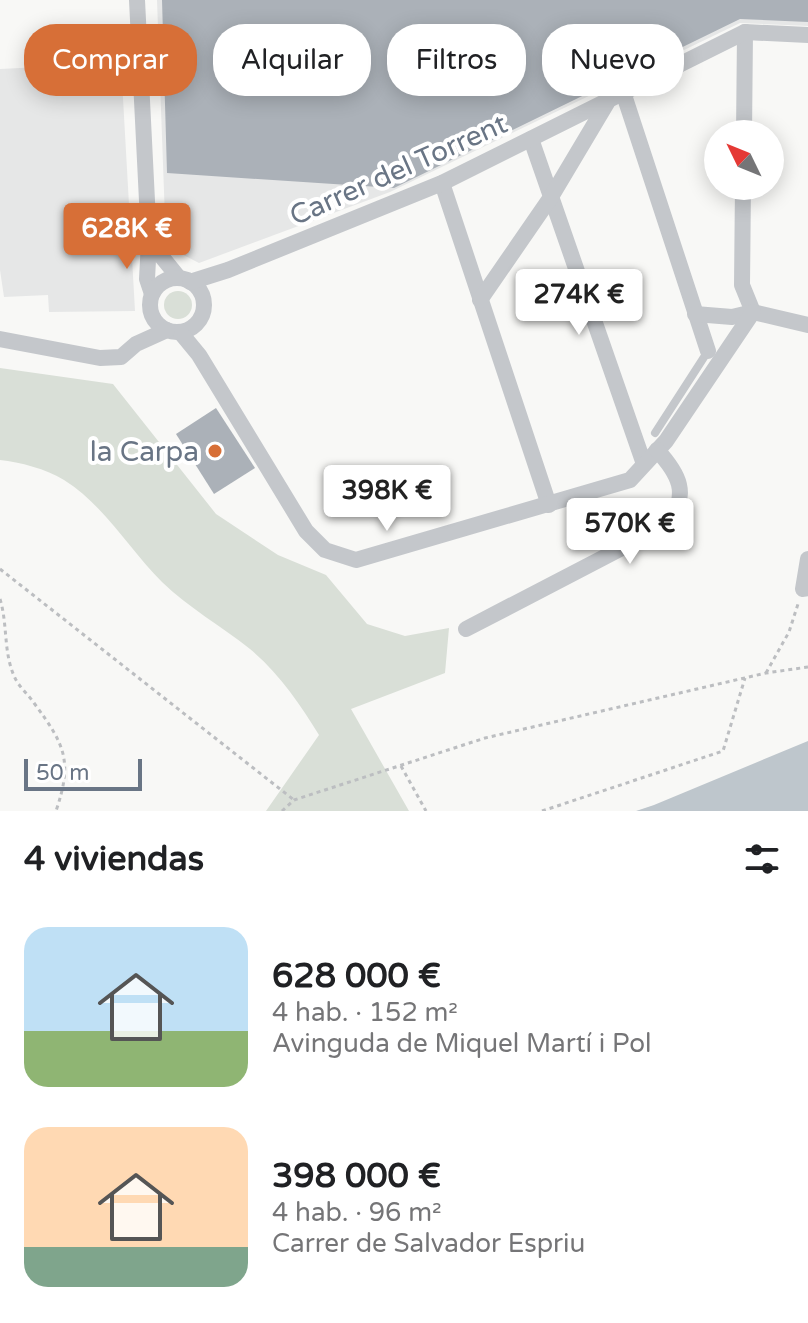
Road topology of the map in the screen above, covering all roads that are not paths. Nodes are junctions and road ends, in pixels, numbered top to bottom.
1 (137, 0) edge
2 (745, 32) junction
3 (808, 35) edge
4 (684, 64) edge
5 (622, 96) edge
6 (624, 96) edge
7 (607, 103) junction
8 (744, 120) edge
9 (531, 139) junction
10 (442, 183) junction
11 (551, 197) junction
12 (743, 200) edge
13 (149, 241) junction
14 (228, 270) junction
15 (184, 280) junction
16 (151, 300) junction
17 (480, 300) junction
18 (202, 312) junction
19 (753, 312) junction
20 (695, 314) junction
21 (808, 325) edge
22 (174, 331) junction
23 (0, 339) edge
24 (136, 344) junction
25 (708, 351) joint
26 (199, 355) junction
27 (655, 433) dead end
28 (657, 450) junction
29 (644, 464) junction
30 (549, 505) junction
31 (808, 559) edge
32 (806, 588) edge
33 (466, 629) dead end

1 - 13 street
2 - 3 street
2 - 4 street, Carrer del Torrent
2 - 8 street
5 - 7 street, Carrer del Torrent
6 - 20 street
7 - 9 street, Carrer del Torrent
7 - 11 street
9 - 10 street, Carrer del Torrent
9 - 11 street
10 - 14 street, Carrer del Torrent
10 - 17 street
11 - 17 street
11 - 29 street
12 - 19 street
13 - 15 street
13 - 16 street
14 - 15 street, Carrer del Torrent
14 - 18 street
15 - 16 street
15 - 18 street
16 - 22 street
16 - 24 street
17 - 30 street
18 - 22 street
18 - 26 street
19 - 20 street
19 - 21 street
19 - 28 street
20 - 25 street
22 - 24 street
22 - 26 street
23 - 24 street
25 - 27 lane
26 - 30 street
28 - 29 street
28 - 33 street
29 - 30 street
31 - 32 street

